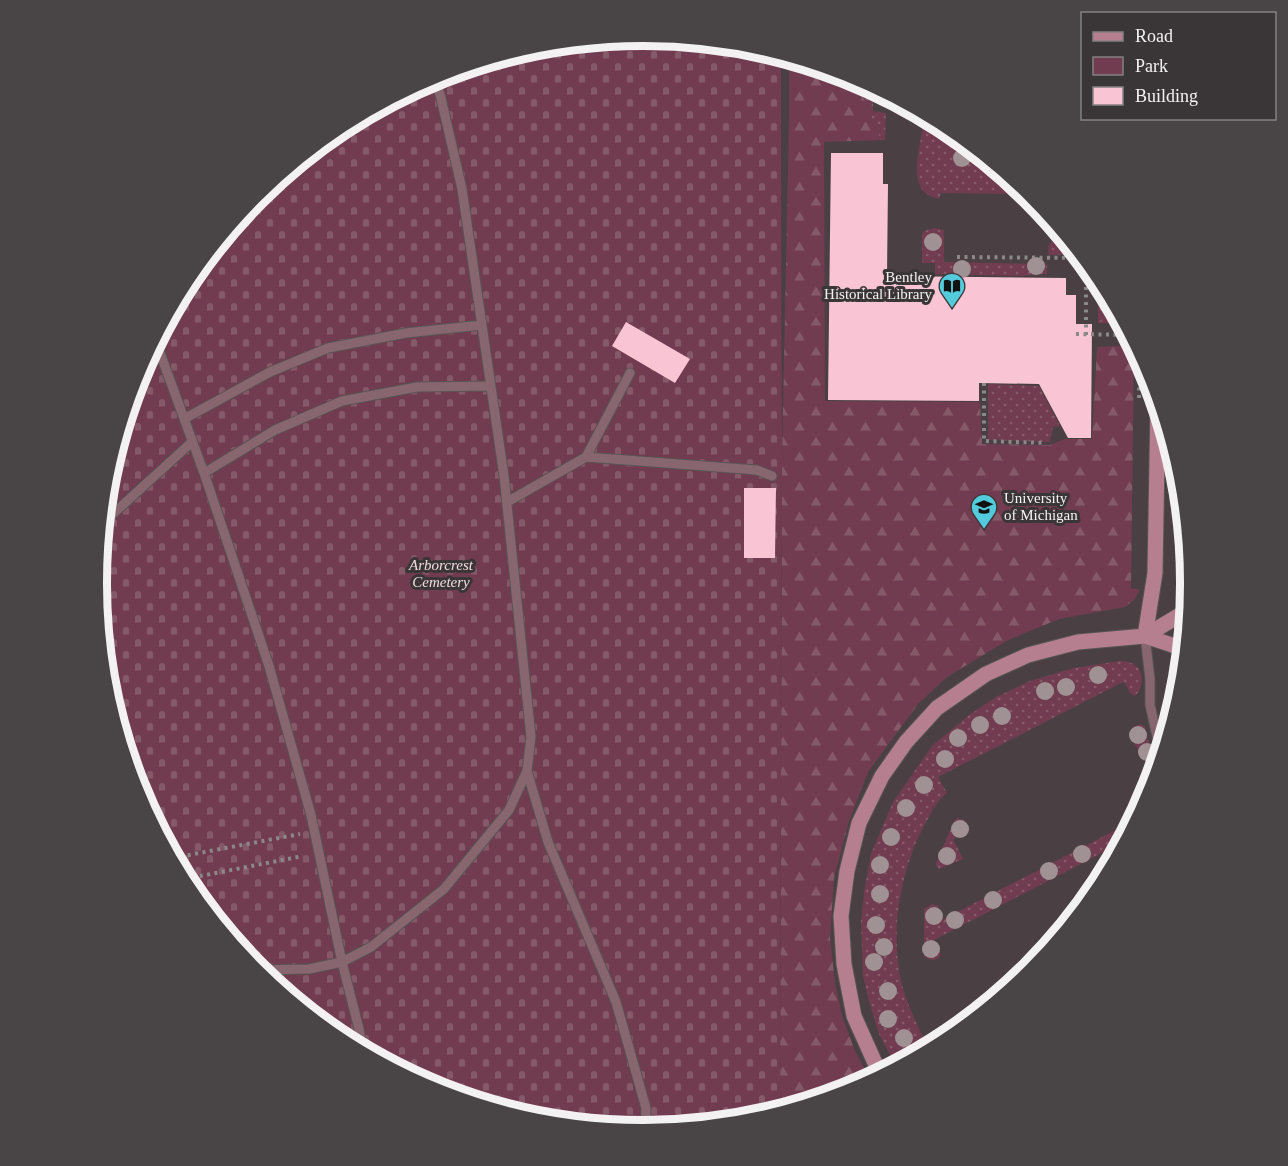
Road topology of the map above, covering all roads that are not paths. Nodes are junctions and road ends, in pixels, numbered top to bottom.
1 (436, 88) edge
2 (482, 325) junction
3 (160, 353) edge
4 (630, 374) dead end
5 (491, 386) junction
6 (184, 419) junction
7 (1158, 429) edge
8 (192, 442) junction
9 (586, 457) junction
10 (204, 473) junction
11 (772, 476) dead end
12 (507, 502) junction
13 (112, 515) edge
14 (1179, 616) edge
15 (1144, 636) junction
16 (1177, 647) edge
17 (1157, 738) edge
18 (527, 771) junction
19 (342, 962) junction
20 (273, 970) edge
21 (360, 1038) edge
22 (877, 1066) edge
23 (645, 1120) edge

1 - 2 lane
2 - 5 lane
2 - 6 lane
3 - 6 lane
4 - 9 lane
5 - 10 lane
5 - 12 lane
6 - 8 lane
7 - 15 street
8 - 10 lane
8 - 13 lane
9 - 11 lane
9 - 12 lane
10 - 19 lane
12 - 18 lane
14 - 15 street
15 - 16 street
15 - 17 lane
15 - 22 street
18 - 19 lane
18 - 23 lane
19 - 20 lane
19 - 21 lane

